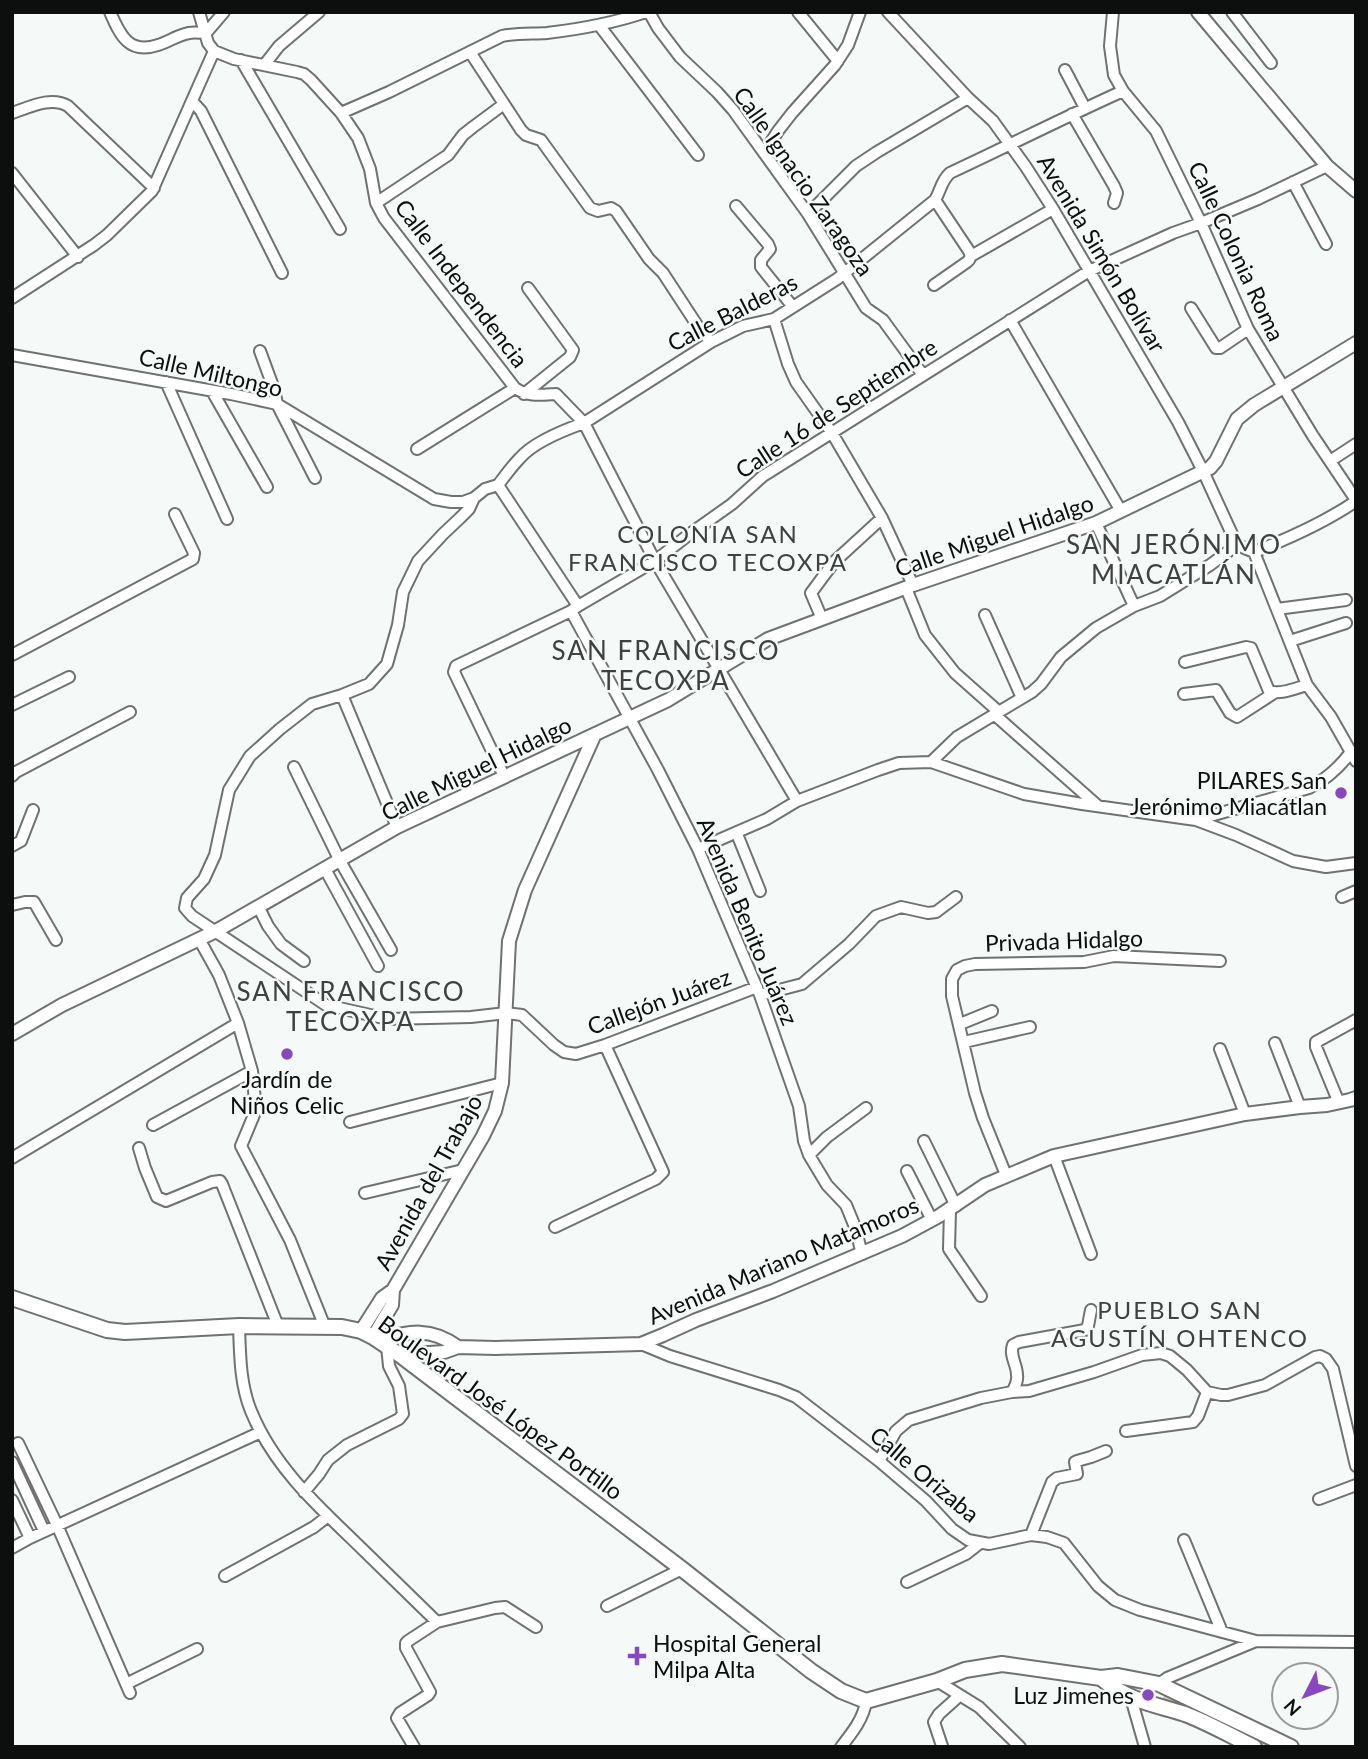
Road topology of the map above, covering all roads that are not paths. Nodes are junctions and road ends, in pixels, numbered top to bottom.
1 (110, 12) edge
2 (199, 12) edge
3 (224, 12) edge
4 (319, 12) edge
5 (648, 12) edge
6 (798, 12) edge
7 (860, 12) edge
8 (888, 12) edge
9 (1113, 12) edge
10 (1198, 12) edge
11 (1232, 12) edge
12 (613, 16) edge
13 (599, 25) junction
14 (206, 33) junction
15 (214, 51) junction
16 (470, 52) junction
17 (241, 60) junction
18 (838, 61) junction
19 (1271, 63) dead end
20 (264, 64) junction
21 (1065, 70) dead end
22 (1124, 91) junction
23 (968, 98) junction
24 (192, 101) junction
25 (504, 104) junction
26 (1085, 108) junction
27 (12, 113) edge
28 (341, 113) junction
29 (1072, 114) junction
30 (1011, 145) junction
31 (764, 153) junction
32 (698, 155) dead end
33 (1326, 166) junction
34 (12, 173) edge
35 (1293, 182) junction
36 (154, 188) junction
37 (1356, 191) edge
38 (935, 200) junction
39 (376, 203) junction
40 (1114, 203) dead end
41 (736, 206) dead end
42 (1053, 209) junction
43 (808, 215) junction
44 (1201, 223) junction
45 (340, 229) dead end
46 (1326, 244) dead end
47 (971, 256) junction
48 (78, 257) junction
49 (1089, 271) junction
50 (844, 272) junction
51 (282, 273) dead end
52 (934, 285) dead end
53 (528, 288) dead end
54 (12, 298) edge
55 (793, 307) junction
56 (1191, 307) dead end
57 (774, 319) junction
58 (1010, 320) junction
59 (1248, 329) junction
60 (711, 342) junction
61 (1356, 343) edge
62 (260, 351) dead end
63 (12, 355) edge
64 (923, 375) junction
65 (166, 382) junction
66 (1284, 387) junction
67 (212, 391) junction
68 (519, 391) junction
69 (277, 404) junction
70 (584, 423) junction
71 (832, 433) junction
72 (1356, 444) edge
73 (417, 449) dead end
74 (1330, 461) junction
75 (1203, 471) junction
76 (315, 478) dead end
77 (499, 485) junction
78 (267, 487) dead end
79 (474, 498) junction
80 (1356, 500) edge
81 (1121, 510) junction
82 (176, 514) dead end
83 (882, 518) junction
84 (227, 519) dead end
85 (1096, 523) junction
86 (1237, 545) junction
87 (1254, 552) junction
88 (655, 561) junction
89 (910, 586) junction
90 (1346, 600) dead end
91 (1134, 606) junction
92 (575, 609) junction
93 (1276, 609) junction
94 (985, 615) dead end
95 (822, 619) junction
96 (1346, 623) dead end
97 (1290, 641) junction
98 (12, 655) edge
99 (1185, 662) dead end
100 (719, 668) junction
101 (69, 677) dead end
102 (1307, 685) junction
103 (1274, 693) junction
104 (1184, 694) dead end
105 (342, 695) junction
106 (1022, 698) junction
107 (12, 705) edge
108 (130, 712) dead end
109 (997, 714) junction
110 (630, 718) junction
111 (595, 734) junction
112 (1356, 735) edge
113 (1351, 752) edge
114 (931, 762) junction
115 (294, 767) dead end
116 (12, 776) edge
117 (505, 776) junction
118 (797, 801) junction
119 (1098, 806) junction
120 (33, 810) dead end
121 (1196, 820) junction
122 (397, 827) junction
123 (737, 834) junction
124 (12, 846) edge
125 (698, 849) junction
126 (1356, 855) edge
127 (340, 861) junction
128 (1350, 864) edge
129 (325, 869) junction
130 (760, 891) dead end
131 (1356, 891) edge
132 (956, 897) dead end
133 (1342, 897) dead end
134 (12, 905) edge
135 (258, 908) junction
136 (216, 931) junction
137 (199, 939) junction
138 (55, 940) dead end
139 (391, 950) dead end
140 (304, 961) dead end
141 (1220, 961) dead end
142 (379, 966) dead end
143 (758, 991) junction
144 (992, 1011) dead end
145 (506, 1013) junction
146 (1356, 1020) edge
147 (237, 1023) junction
148 (960, 1024) junction
149 (1030, 1027) dead end
150 (12, 1034) edge
151 (964, 1042) junction
152 (1275, 1043) dead end
153 (606, 1045) junction
154 (1220, 1049) dead end
155 (252, 1070) junction
156 (502, 1083) junction
157 (1356, 1098) edge
158 (1339, 1103) junction
159 (1300, 1107) junction
160 (866, 1108) dead end
161 (1245, 1114) junction
162 (350, 1122) dead end
163 (153, 1125) dead end
164 (924, 1140) dead end
165 (139, 1148) dead end
166 (809, 1155) junction
167 (1054, 1156) junction
168 (12, 1158) edge
169 (463, 1170) junction
170 (907, 1171) dead end
171 (1006, 1175) junction
172 (365, 1193) dead end
173 (953, 1208) junction
174 (932, 1220) junction
175 (555, 1227) dead end
176 (862, 1254) junction
177 (1091, 1254) dead end
178 (981, 1296) dead end
179 (12, 1298) edge
180 (1091, 1310) dead end
181 (239, 1326) junction
182 (278, 1326) junction
183 (326, 1327) junction
184 (375, 1338) junction
185 (641, 1343) junction
186 (458, 1347) junction
187 (401, 1355) junction
188 (1012, 1392) junction
189 (1207, 1392) junction
190 (1126, 1431) dead end
191 (261, 1432) junction
192 (1352, 1441) edge
193 (18, 1443) dead end
194 (1106, 1451) dead end
195 (879, 1461) junction
196 (12, 1462) edge
197 (1356, 1466) edge
198 (1356, 1485) edge
199 (304, 1492) junction
200 (1319, 1499) dead end
201 (12, 1500) edge
202 (328, 1516) junction
203 (57, 1525) junction
204 (44, 1531) junction
205 (1031, 1535) junction
206 (30, 1538) junction
207 (1184, 1540) dead end
208 (13, 1544) edge
209 (980, 1544) junction
210 (681, 1569) junction
211 (225, 1576) dead end
212 (907, 1582) dead end
213 (607, 1606) dead end
214 (437, 1622) junction
215 (536, 1628) dead end
216 (1222, 1632) junction
217 (1256, 1641) junction
218 (1356, 1642) edge
219 (197, 1649) dead end
220 (1101, 1678) junction
221 (1137, 1679) junction
222 (937, 1681) junction
223 (1159, 1684) junction
224 (959, 1696) junction
225 (1131, 1698) junction
226 (866, 1701) junction
227 (1151, 1705) junction
228 (942, 1746) edge
229 (414, 1747) edge
230 (841, 1747) edge
231 (1020, 1747) edge
232 (1145, 1747) edge
233 (1254, 1747) edge
234 (1291, 1747) edge

1 - 14 street
2 - 14 street
3 - 14 street
4 - 20 street
5 - 12 street
5 - 31 street, Calle Ignacio Zaragoza
6 - 18 street
7 - 18 street
8 - 23 street, Avenida Simón Bolívar
9 - 22 street, Calle Colonia Roma
10 - 33 street
11 - 19 street
12 - 13 street
13 - 16 street
13 - 32 street
14 - 15 street
15 - 17 street, Calle Independencia
15 - 24 street
16 - 25 street
16 - 28 street
17 - 20 street, Calle Independencia
17 - 45 street
18 - 31 street
20 - 28 street, Calle Independencia
21 - 26 street
22 - 26 street, Calle Balderas
22 - 44 street, Calle Colonia Roma
23 - 30 street, Avenida Simón Bolívar
23 - 43 street
24 - 36 street
24 - 51 street
25 - 39 street
25 - 60 street
26 - 29 street, Calle Balderas
27 - 36 street
28 - 39 street, Calle Independencia
29 - 30 street, Calle Balderas
29 - 40 street
30 - 38 street, Calle Balderas
30 - 42 street, Avenida Simón Bolívar
31 - 43 street, Calle Ignacio Zaragoza
33 - 35 street, Calle 16 de Septiembre
33 - 37 street
34 - 48 street
35 - 44 street, Calle 16 de Septiembre
35 - 46 street
36 - 48 street
38 - 47 street
38 - 50 street, Calle Balderas
39 - 68 street, Calle Independencia
41 - 55 street
42 - 47 street
42 - 49 street, Avenida Simón Bolívar
43 - 50 street, Calle Ignacio Zaragoza
44 - 49 street, Calle 16 de Septiembre
44 - 59 street, Calle Colonia Roma
47 - 52 street
48 - 54 street
49 - 58 street, Calle 16 de Septiembre
49 - 75 street, Avenida Simón Bolívar
50 - 55 street, Calle Balderas
50 - 64 street, Calle Ignacio Zaragoza
53 - 68 street
55 - 57 street, Calle Balderas
56 - 59 street
57 - 60 street, Calle Balderas
57 - 71 street
58 - 64 street, Calle 16 de Septiembre
58 - 81 street
59 - 66 street, Calle Colonia Roma
60 - 70 street, Calle Balderas
61 - 66 street
62 - 69 street
63 - 65 street, Calle Miltongo
64 - 71 street, Calle 16 de Septiembre
65 - 67 street, Calle Miltongo
65 - 84 street
66 - 74 street, Calle Colonia Roma
66 - 75 street
67 - 69 street, Calle Miltongo
67 - 78 street
68 - 70 street, Calle Independencia
68 - 73 street
69 - 76 street
69 - 79 street, Calle Miltongo
70 - 77 street, Calle Balderas
70 - 88 street, Calle Independencia
71 - 83 street
71 - 88 street, Calle 16 de Septiembre
72 - 74 street
74 - 80 street, Calle Colonia Roma
75 - 81 street, Calle Miguel Hidalgo
75 - 86 street, Avenida Simón Bolívar
77 - 79 street, Calle Miltongo
77 - 92 street, Avenida Benito Juárez
79 - 105 street
80 - 87 street
81 - 85 street, Calle Miguel Hidalgo
82 - 98 street
83 - 89 street
83 - 95 street
85 - 89 street, Calle Miguel Hidalgo
85 - 91 street
86 - 87 street
86 - 91 street
87 - 93 street
88 - 92 street, Calle 16 de Septiembre
88 - 100 street, Calle Independencia
89 - 95 street, Calle Miguel Hidalgo
89 - 109 street
90 - 93 street
91 - 106 street
92 - 110 street, Avenida Benito Juárez
92 - 117 street, Calle 16 de Septiembre
93 - 97 street
94 - 106 street
95 - 100 street, Calle Miguel Hidalgo
96 - 97 street
97 - 102 street
99 - 103 street
100 - 110 street, Calle Miguel Hidalgo
100 - 118 street, Calle Independencia
101 - 107 street
102 - 103 street
102 - 113 street
103 - 104 street
105 - 122 street
105 - 136 street
106 - 109 street
108 - 116 street
109 - 114 street
109 - 119 street
110 - 111 street, Calle Miguel Hidalgo
110 - 125 street, Avenida Benito Juárez
111 - 117 street, Calle Miguel Hidalgo
111 - 145 street, Avenida del Trabajo
112 - 113 street
113 - 121 street
114 - 118 street
114 - 119 street
115 - 127 street
117 - 122 street, Calle Miguel Hidalgo
118 - 123 street
119 - 121 street
120 - 124 street
121 - 128 street
122 - 127 street, Calle Miguel Hidalgo
123 - 125 street
123 - 130 street
125 - 143 street, Avenida Benito Juárez
126 - 128 street
127 - 129 street, Calle Miguel Hidalgo
127 - 139 street
129 - 135 street, Calle Miguel Hidalgo
129 - 142 street
131 - 133 street
132 - 143 street, Callejón Juárez
134 - 138 street
135 - 136 street, Calle Miguel Hidalgo
135 - 140 street
136 - 137 street, Calle Miguel Hidalgo
136 - 145 street
137 - 147 street
137 - 150 street, Calle Miguel Hidalgo
141 - 148 street, Privada Hidalgo
143 - 153 street, Callejón Juárez
143 - 166 street, Avenida Benito Juárez
144 - 148 street
145 - 153 street, Callejón Juárez
145 - 156 street, Avenida del Trabajo
146 - 158 street
147 - 155 street
147 - 168 street
148 - 151 street, Privada Hidalgo
149 - 151 street
151 - 171 street, Privada Hidalgo
152 - 159 street
153 - 175 street
154 - 161 street
155 - 163 street
155 - 183 street
156 - 162 street
156 - 169 street, Avenida del Trabajo
157 - 158 street, Avenida Mariano Matamoros
158 - 159 street, Avenida Mariano Matamoros
159 - 161 street, Avenida Mariano Matamoros
160 - 166 street
161 - 167 street, Avenida Mariano Matamoros
164 - 173 street
165 - 182 street
166 - 176 street, Avenida Benito Juárez
167 - 171 street, Avenida Mariano Matamoros
167 - 177 street
169 - 172 street
169 - 184 street, Avenida del Trabajo
170 - 174 street
171 - 173 street, Avenida Mariano Matamoros
173 - 174 street, Avenida Mariano Matamoros
173 - 178 street
174 - 176 street, Avenida Mariano Matamoros
176 - 185 street, Avenida Mariano Matamoros
179 - 181 main road, Boulevard José López Portillo
180 - 188 street
181 - 182 main road, Boulevard José López Portillo
181 - 191 street
182 - 183 main road, Boulevard José López Portillo
183 - 184 main road, Boulevard José López Portillo
184 - 186 street, Avenida Mariano Matamoros
184 - 187 main road, Boulevard José López Portillo
184 - 199 street
185 - 186 street, Avenida Mariano Matamoros
185 - 195 street, Calle Orizaba
186 - 187 street, Avenida Mariano Matamoros
187 - 210 main road, Boulevard José López Portillo
188 - 189 street
188 - 195 street
189 - 190 street
189 - 192 street
191 - 199 street
191 - 203 street
192 - 197 street
193 - 203 street
194 - 205 street
195 - 209 street, Calle Orizaba
196 - 204 street
198 - 200 street
199 - 202 street
201 - 206 street
202 - 211 street
202 - 214 street
203 - 204 street
203 - 219 street
204 - 206 street
205 - 209 street, Calle Orizaba
205 - 216 street, Calle Orizaba
206 - 208 street
207 - 216 street
209 - 212 street
210 - 213 street
210 - 226 main road, Boulevard José López Portillo
214 - 215 street
214 - 229 street
216 - 217 street, Calle Orizaba
217 - 218 street, Calle Orizaba
217 - 223 street, Calle Orizaba
220 - 221 main road
220 - 222 main road
220 - 225 main road
221 - 223 main road
221 - 225 main road
222 - 224 street
222 - 226 main road
223 - 227 main road
223 - 234 main road
224 - 228 street
224 - 231 street
225 - 227 main road
225 - 232 street
226 - 230 street
227 - 233 main road

